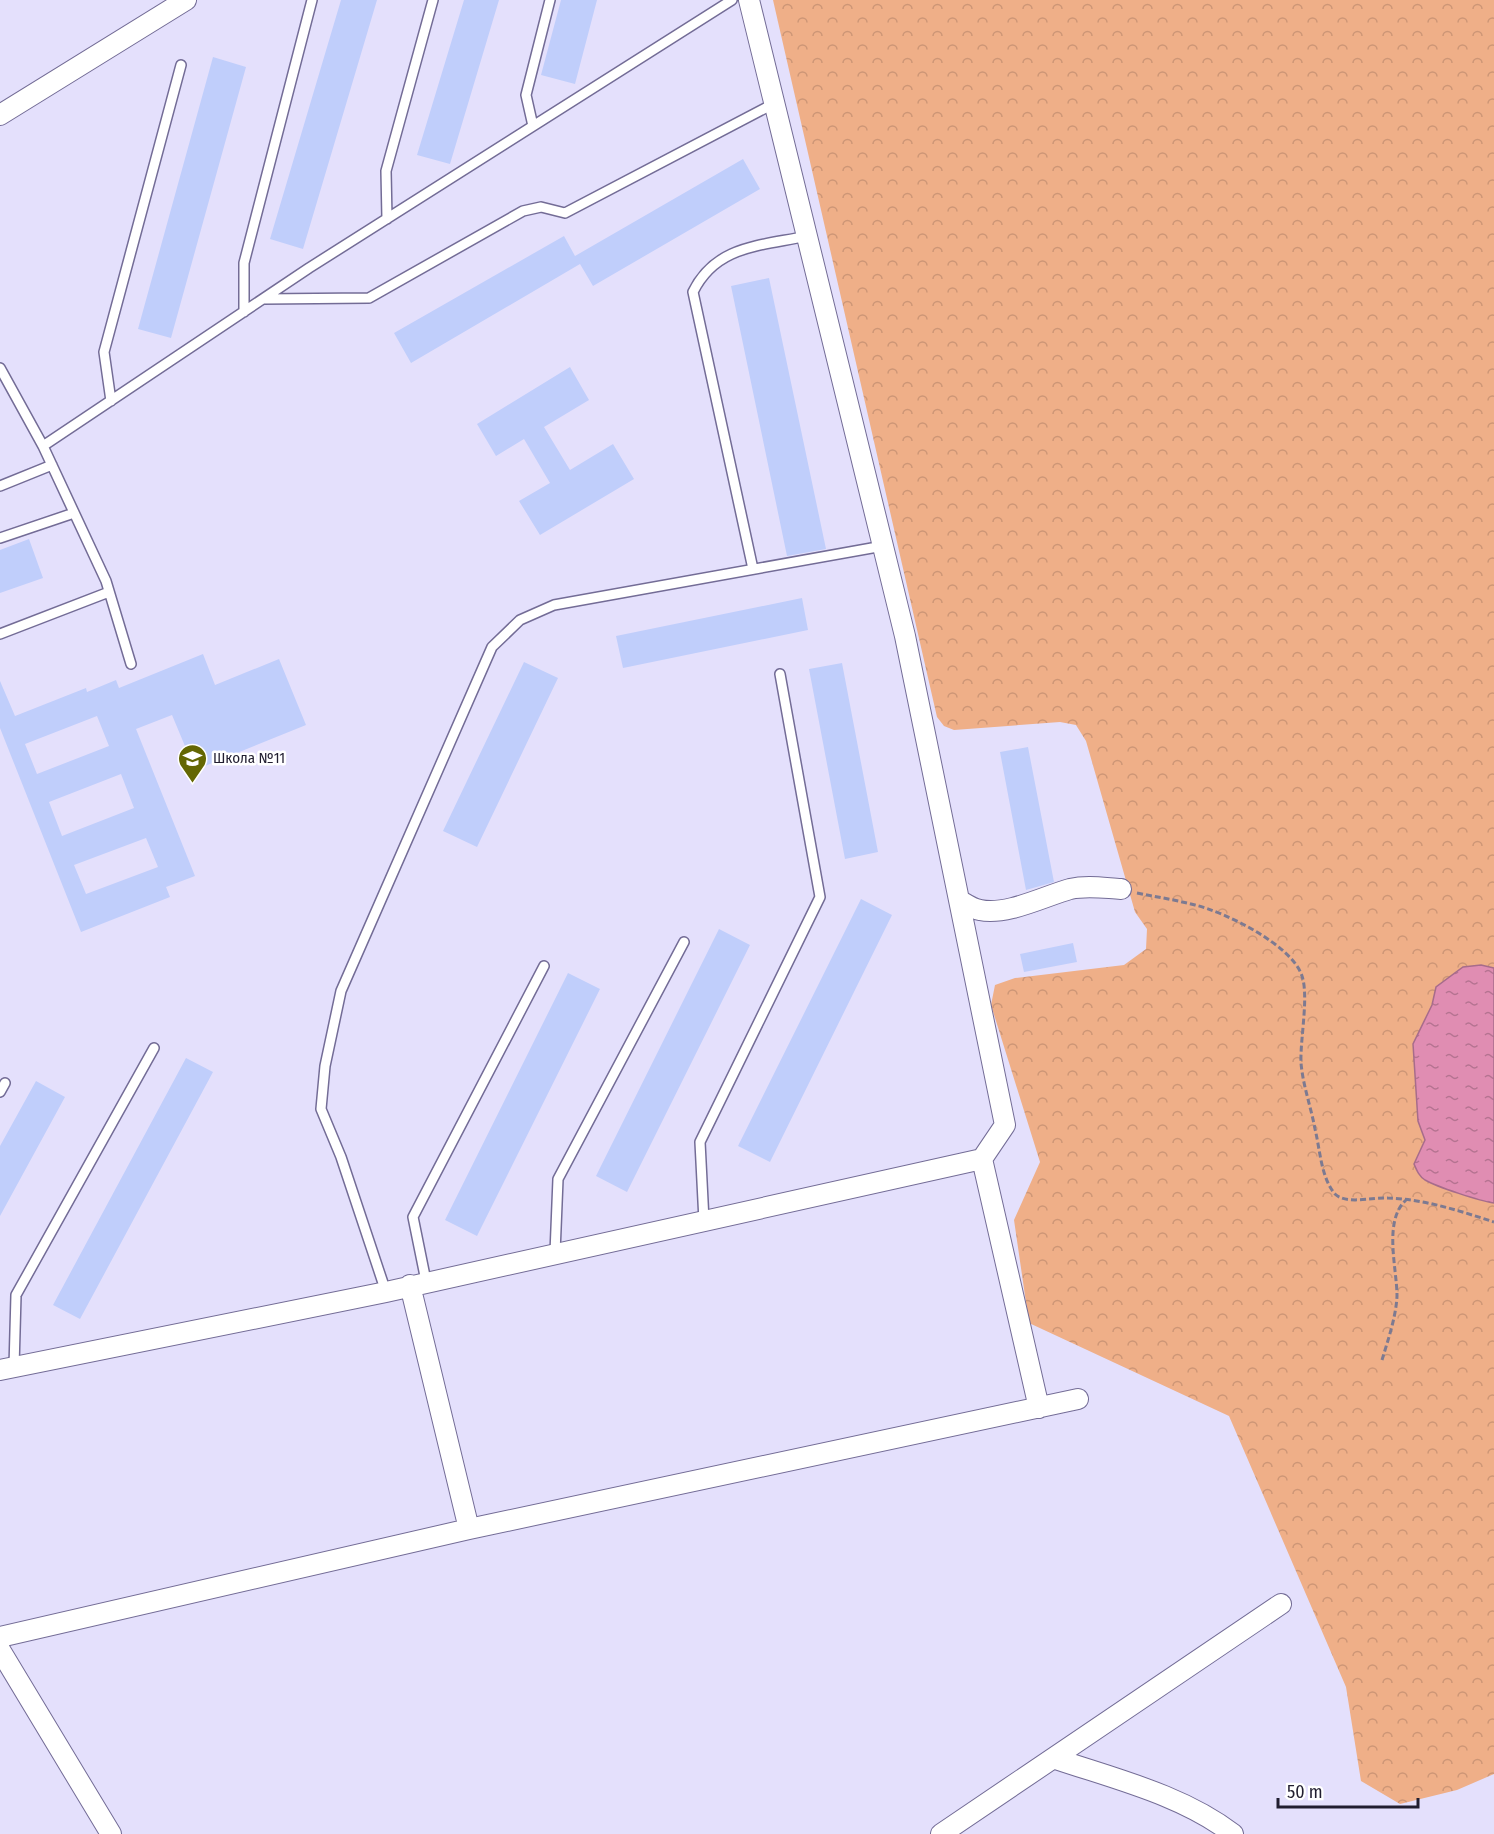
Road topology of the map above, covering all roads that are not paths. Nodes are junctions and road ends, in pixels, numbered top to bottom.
1 (186, 0) edge
2 (312, 0) edge
3 (433, 0) edge
4 (550, 0) edge
5 (732, 0) edge
6 (749, 0) edge
7 (181, 64) dead end
8 (774, 103) junction
9 (0, 115) edge
10 (533, 126) junction
11 (387, 219) junction
12 (807, 236) junction
13 (263, 299) junction
14 (244, 312) junction
15 (0, 368) edge
16 (111, 401) junction
17 (43, 446) junction
18 (52, 465) junction
19 (0, 486) edge
20 (74, 513) junction
21 (0, 538) edge
22 (883, 546) junction
23 (753, 569) junction
24 (109, 592) junction
25 (0, 634) edge
26 (131, 664) dead end
27 (780, 674) dead end
28 (1121, 889) road end
29 (959, 900) junction
30 (684, 942) dead end
31 (544, 966) dead end
32 (154, 1048) dead end
33 (982, 1160) junction
34 (704, 1221) junction
35 (555, 1253) junction
36 (418, 1283) junction
37 (386, 1292) junction
38 (7, 1369) edge
39 (1078, 1399) dead end
40 (1039, 1408) junction
41 (469, 1528) junction
42 (1281, 1604) dead end
43 (0, 1637) edge
44 (0, 1650) edge
45 (1056, 1759) junction
46 (111, 1834) edge
47 (941, 1834) edge
48 (1233, 1834) edge

1 - 9 street
2 - 14 lane
3 - 11 lane
4 - 10 lane
5 - 10 lane
6 - 8 street
7 - 16 lane
8 - 12 street
8 - 13 lane
10 - 11 lane
11 - 13 lane
12 - 22 street
12 - 23 lane
13 - 14 lane
14 - 16 lane
15 - 17 lane
16 - 17 lane
17 - 18 lane
18 - 19 lane
18 - 20 lane
20 - 21 lane
20 - 24 lane
22 - 23 lane
22 - 29 street
23 - 37 lane
24 - 25 lane
24 - 26 lane
27 - 34 lane
28 - 29 street
29 - 33 street
30 - 35 lane
31 - 36 lane
32 - 38 lane
33 - 34 street
33 - 40 street
34 - 35 street
35 - 36 street
36 - 37 street
36 - 41 street
37 - 38 street
39 - 40 street
40 - 41 street
41 - 43 street
42 - 45 street
44 - 46 street
45 - 47 street
45 - 48 street

